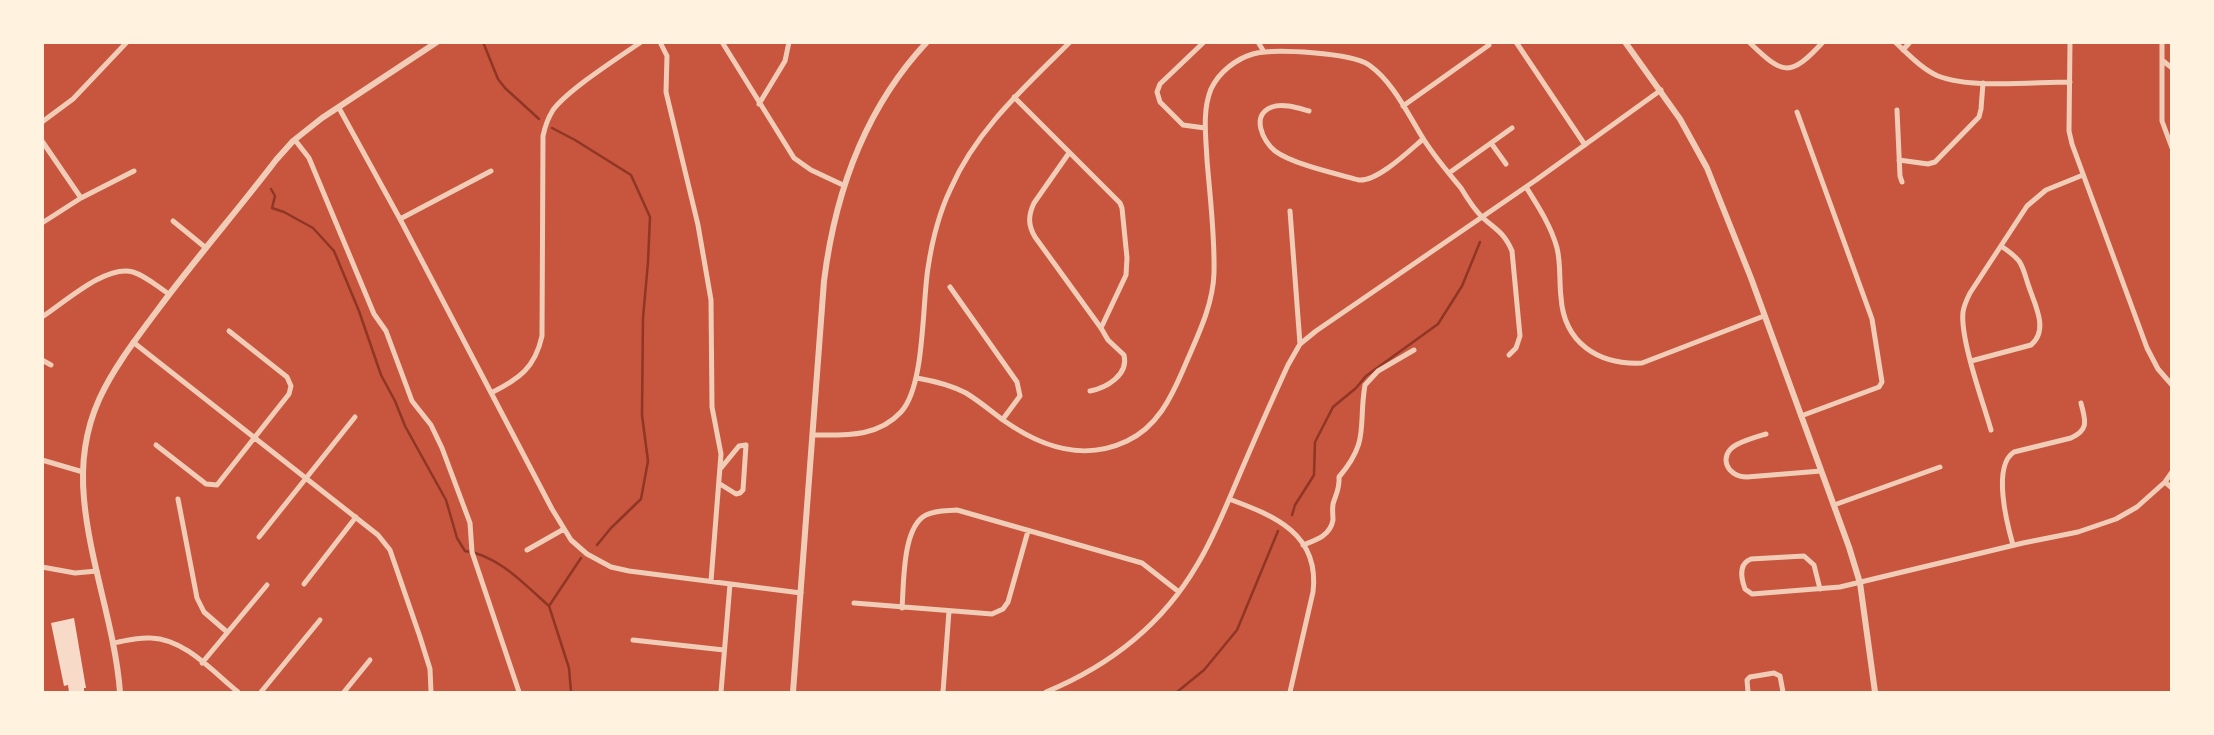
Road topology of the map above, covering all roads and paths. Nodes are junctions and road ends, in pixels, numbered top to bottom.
1 (127, 42) edge
2 (437, 42) edge
3 (641, 42) edge
4 (660, 42) edge
5 (722, 42) edge
6 (790, 42) edge
7 (927, 42) edge
8 (1070, 42) edge
9 (1204, 42) edge
10 (1258, 42) edge
11 (1516, 42) edge
12 (1625, 42) edge
13 (1749, 42) edge
14 (1823, 42) edge
15 (1895, 42) edge
16 (1910, 42) edge
17 (2070, 42) edge
18 (2162, 42) edge
19 (1489, 45) dead end
20 (1903, 50) junction
21 (1264, 52) junction
22 (2162, 60) junction
23 (2172, 68) edge
24 (2070, 82) junction
25 (1983, 83) junction
26 (1661, 90) junction
27 (1014, 98) junction
28 (759, 104) junction
29 (1403, 106) junction
30 (339, 108) junction
31 (1897, 110) dead end
32 (1310, 111) dead end
33 (1797, 112) dead end
34 (42, 122) edge
35 (1205, 128) junction
36 (1512, 128) dead end
37 (1423, 139) junction
38 (295, 140) junction
39 (42, 141) edge
40 (1491, 143) junction
41 (1585, 145) junction
42 (2172, 148) edge
43 (1069, 153) junction
44 (1899, 160) junction
45 (1506, 164) dead end
46 (134, 171) dead end
47 (491, 171) dead end
48 (1449, 173) junction
49 (2083, 175) junction
50 (1902, 182) dead end
51 (844, 185) junction
52 (1526, 187) junction
53 (81, 198) junction
54 (1290, 211) dead end
55 (1482, 217) junction
56 (400, 219) junction
57 (173, 221) dead end
58 (42, 223) edge
59 (2001, 246) junction
60 (206, 248) junction
61 (950, 287) dead end
62 (169, 294) junction
63 (1764, 316) junction
64 (42, 317) edge
65 (1101, 328) junction
66 (229, 331) dead end
67 (133, 342) junction
68 (1300, 344) junction
69 (1414, 350) dead end
70 (1509, 355) dead end
71 (42, 360) edge
72 (1971, 361) junction
73 (51, 365) dead end
74 (917, 378) junction
75 (2172, 385) edge
76 (1090, 391) dead end
77 (491, 393) junction
78 (2081, 403) dead end
79 (1801, 416) junction
80 (355, 418) dead end
81 (1003, 420) junction
82 (1992, 430) dead end
83 (1766, 434) dead end
84 (813, 435) junction
85 (256, 437) junction
86 (156, 445) dead end
87 (42, 460) edge
88 (1940, 467) dead end
89 (721, 468) junction
90 (1821, 471) junction
91 (83, 472) junction
92 (2172, 472) edge
93 (306, 477) junction
94 (2165, 482) junction
95 (720, 484) junction
96 (2172, 488) edge
97 (178, 499) dead end
98 (1229, 499) junction
99 (1834, 505) junction
100 (356, 517) junction
101 (564, 529) junction
102 (1028, 530) junction
103 (259, 537) dead end
104 (1303, 544) junction
105 (2013, 545) junction
106 (527, 550) dead end
107 (42, 567) edge
108 (97, 571) junction
109 (711, 581) junction
110 (1860, 583) junction
111 (304, 584) dead end
112 (730, 584) junction
113 (267, 585) dead end
114 (1820, 589) junction
115 (1179, 592) junction
116 (801, 593) junction
117 (854, 603) dead end
118 (902, 608) junction
119 (949, 611) junction
120 (320, 620) dead end
121 (227, 632) junction
122 (632, 640) dead end
123 (112, 643) junction
124 (724, 650) junction
125 (370, 660) dead end
126 (202, 663) junction
127 (120, 692) edge
128 (238, 692) edge
129 (261, 692) edge
130 (344, 692) edge
131 (431, 692) edge
132 (518, 692) edge
133 (721, 692) edge
134 (793, 692) edge
135 (943, 692) edge
136 (1046, 692) edge
137 (1290, 692) edge
138 (1748, 692) edge
139 (1783, 692) edge
140 (1875, 692) edge

1 - 34 street
2 - 30 street
3 - 77 street
4 - 89 street
5 - 28 street
6 - 28 street
7 - 51 street
8 - 27 street
9 - 35 street
10 - 21 street
11 - 41 street
12 - 26 street
13 - 14 street
15 - 20 street
16 - 20 street
17 - 24 street
18 - 22 street
19 - 29 street
20 - 25 street
21 - 29 street
21 - 35 street
22 - 23 street
22 - 42 street
24 - 25 street
24 - 49 street
25 - 44 street
26 - 41 street
26 - 63 street
27 - 43 street
27 - 74 street
28 - 51 street
29 - 37 street
30 - 38 street
30 - 56 street
31 - 44 street
32 - 37 street
33 - 79 street
35 - 81 street
36 - 40 street
37 - 48 street
38 - 60 street
38 - 132 street
39 - 53 street
40 - 45 street
40 - 48 street
41 - 52 street
43 - 65 street
43 - 65 street
44 - 50 street
46 - 53 street
47 - 56 street
48 - 55 street
49 - 59 street
49 - 75 street
51 - 84 street
52 - 55 street
52 - 63 street
53 - 58 street
54 - 68 street
55 - 68 street
55 - 70 street
56 - 77 street
57 - 60 street
59 - 72 street
59 - 72 street
60 - 62 street
61 - 81 street
62 - 64 street
62 - 67 street
63 - 79 street
65 - 76 street
66 - 85 street
67 - 85 street
67 - 91 street
68 - 98 street
69 - 104 street
71 - 73 street
72 - 82 street
74 - 81 street
74 - 84 street
77 - 101 street
78 - 105 street
79 - 90 street
80 - 93 street
83 - 90 street
84 - 116 street
85 - 86 street
85 - 93 street
87 - 91 street
88 - 99 street
89 - 95 street
89 - 95 street
90 - 99 street
91 - 108 street
92 - 94 street
93 - 100 street
93 - 103 street
94 - 96 street
94 - 105 street
95 - 109 street
97 - 121 street
98 - 104 street
98 - 115 street
99 - 110 street
100 - 111 street
100 - 131 street
101 - 106 street
101 - 109 street
102 - 115 street
102 - 118 street
102 - 119 street
104 - 137 street
105 - 110 street
107 - 108 street
108 - 123 street
109 - 112 street
110 - 114 street
110 - 140 street
112 - 116 street
112 - 124 street
113 - 121 street
114 - 114 street
115 - 136 street
116 - 134 street
117 - 118 street
118 - 119 street
119 - 135 street
120 - 129 street
121 - 126 street
122 - 124 street
123 - 126 street
123 - 127 street
124 - 133 street
125 - 130 street
126 - 128 street
138 - 139 street

